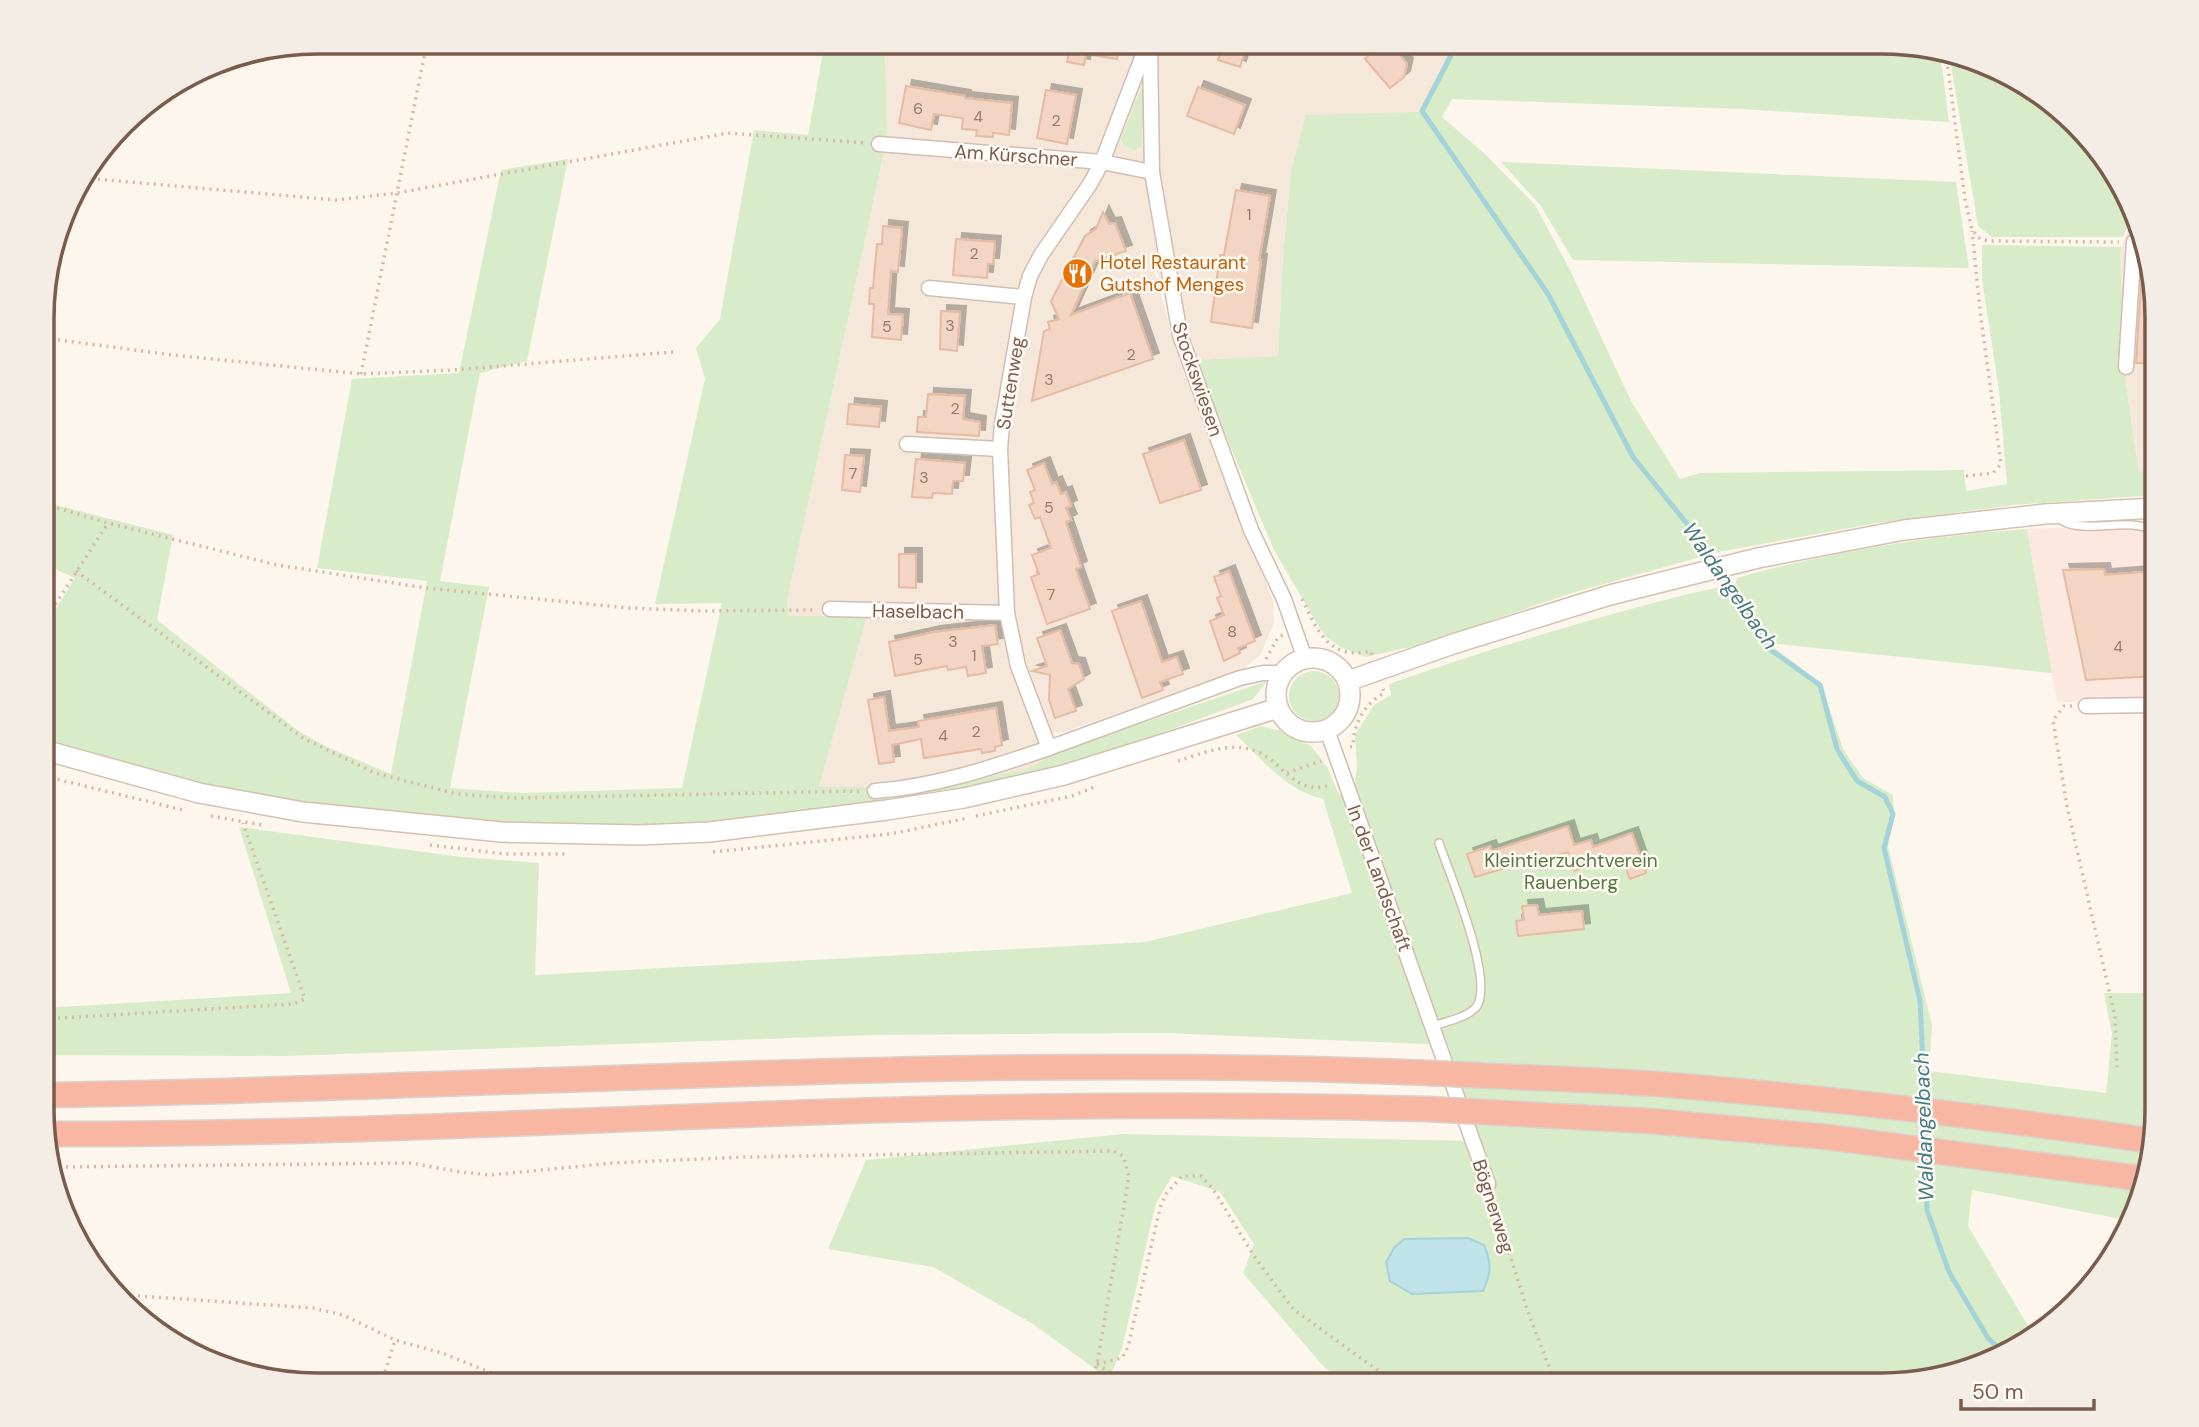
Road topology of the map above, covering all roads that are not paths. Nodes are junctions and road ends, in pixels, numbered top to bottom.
1 (1144, 54) edge
2 (1149, 54) edge
3 (879, 144) road end
4 (1102, 162) junction
5 (1152, 172) junction
6 (2136, 251) edge
7 (929, 288) dead end
8 (1024, 297) junction
9 (2126, 367) dead end
10 (907, 444) dead end
11 (1000, 449) junction
12 (2145, 509) edge
13 (2045, 514) junction
14 (2145, 526) edge
15 (830, 610) road end
16 (1007, 613) junction
17 (1305, 659) junction
18 (1283, 673) junction
19 (1348, 681) junction
20 (2145, 705) edge
21 (2086, 706) road end
22 (1278, 708) junction
23 (1327, 730) junction
24 (1049, 748) junction
25 (54, 753) edge
26 (876, 791) road end
27 (1440, 843) dead end
28 (1433, 1027) junction
29 (54, 1095) edge
30 (56, 1134) edge
31 (2142, 1139) edge
32 (2136, 1178) edge
33 (1488, 1184) road end

1 - 4 street, Suttenweg
2 - 5 street, Stockswiesen
3 - 4 street, Am Kürschner
4 - 5 street, Am Kürschner
4 - 8 street, Suttenweg
5 - 17 street, Stockswiesen
6 - 9 street
7 - 8 street
8 - 11 street, Suttenweg
10 - 11 street
11 - 16 street, Suttenweg
12 - 13 street
13 - 14 lane
13 - 19 street
15 - 16 street, Haselbach
16 - 24 street, Suttenweg
17 - 18 street
17 - 19 street
18 - 22 street
18 - 24 street
19 - 23 street
20 - 21 street
22 - 23 street
22 - 25 street
23 - 28 street, In der Landschaft
24 - 26 street
27 - 28 lane
28 - 33 street, Bögnerweg
29 - 31 highway, bridge
30 - 32 highway, bridge

